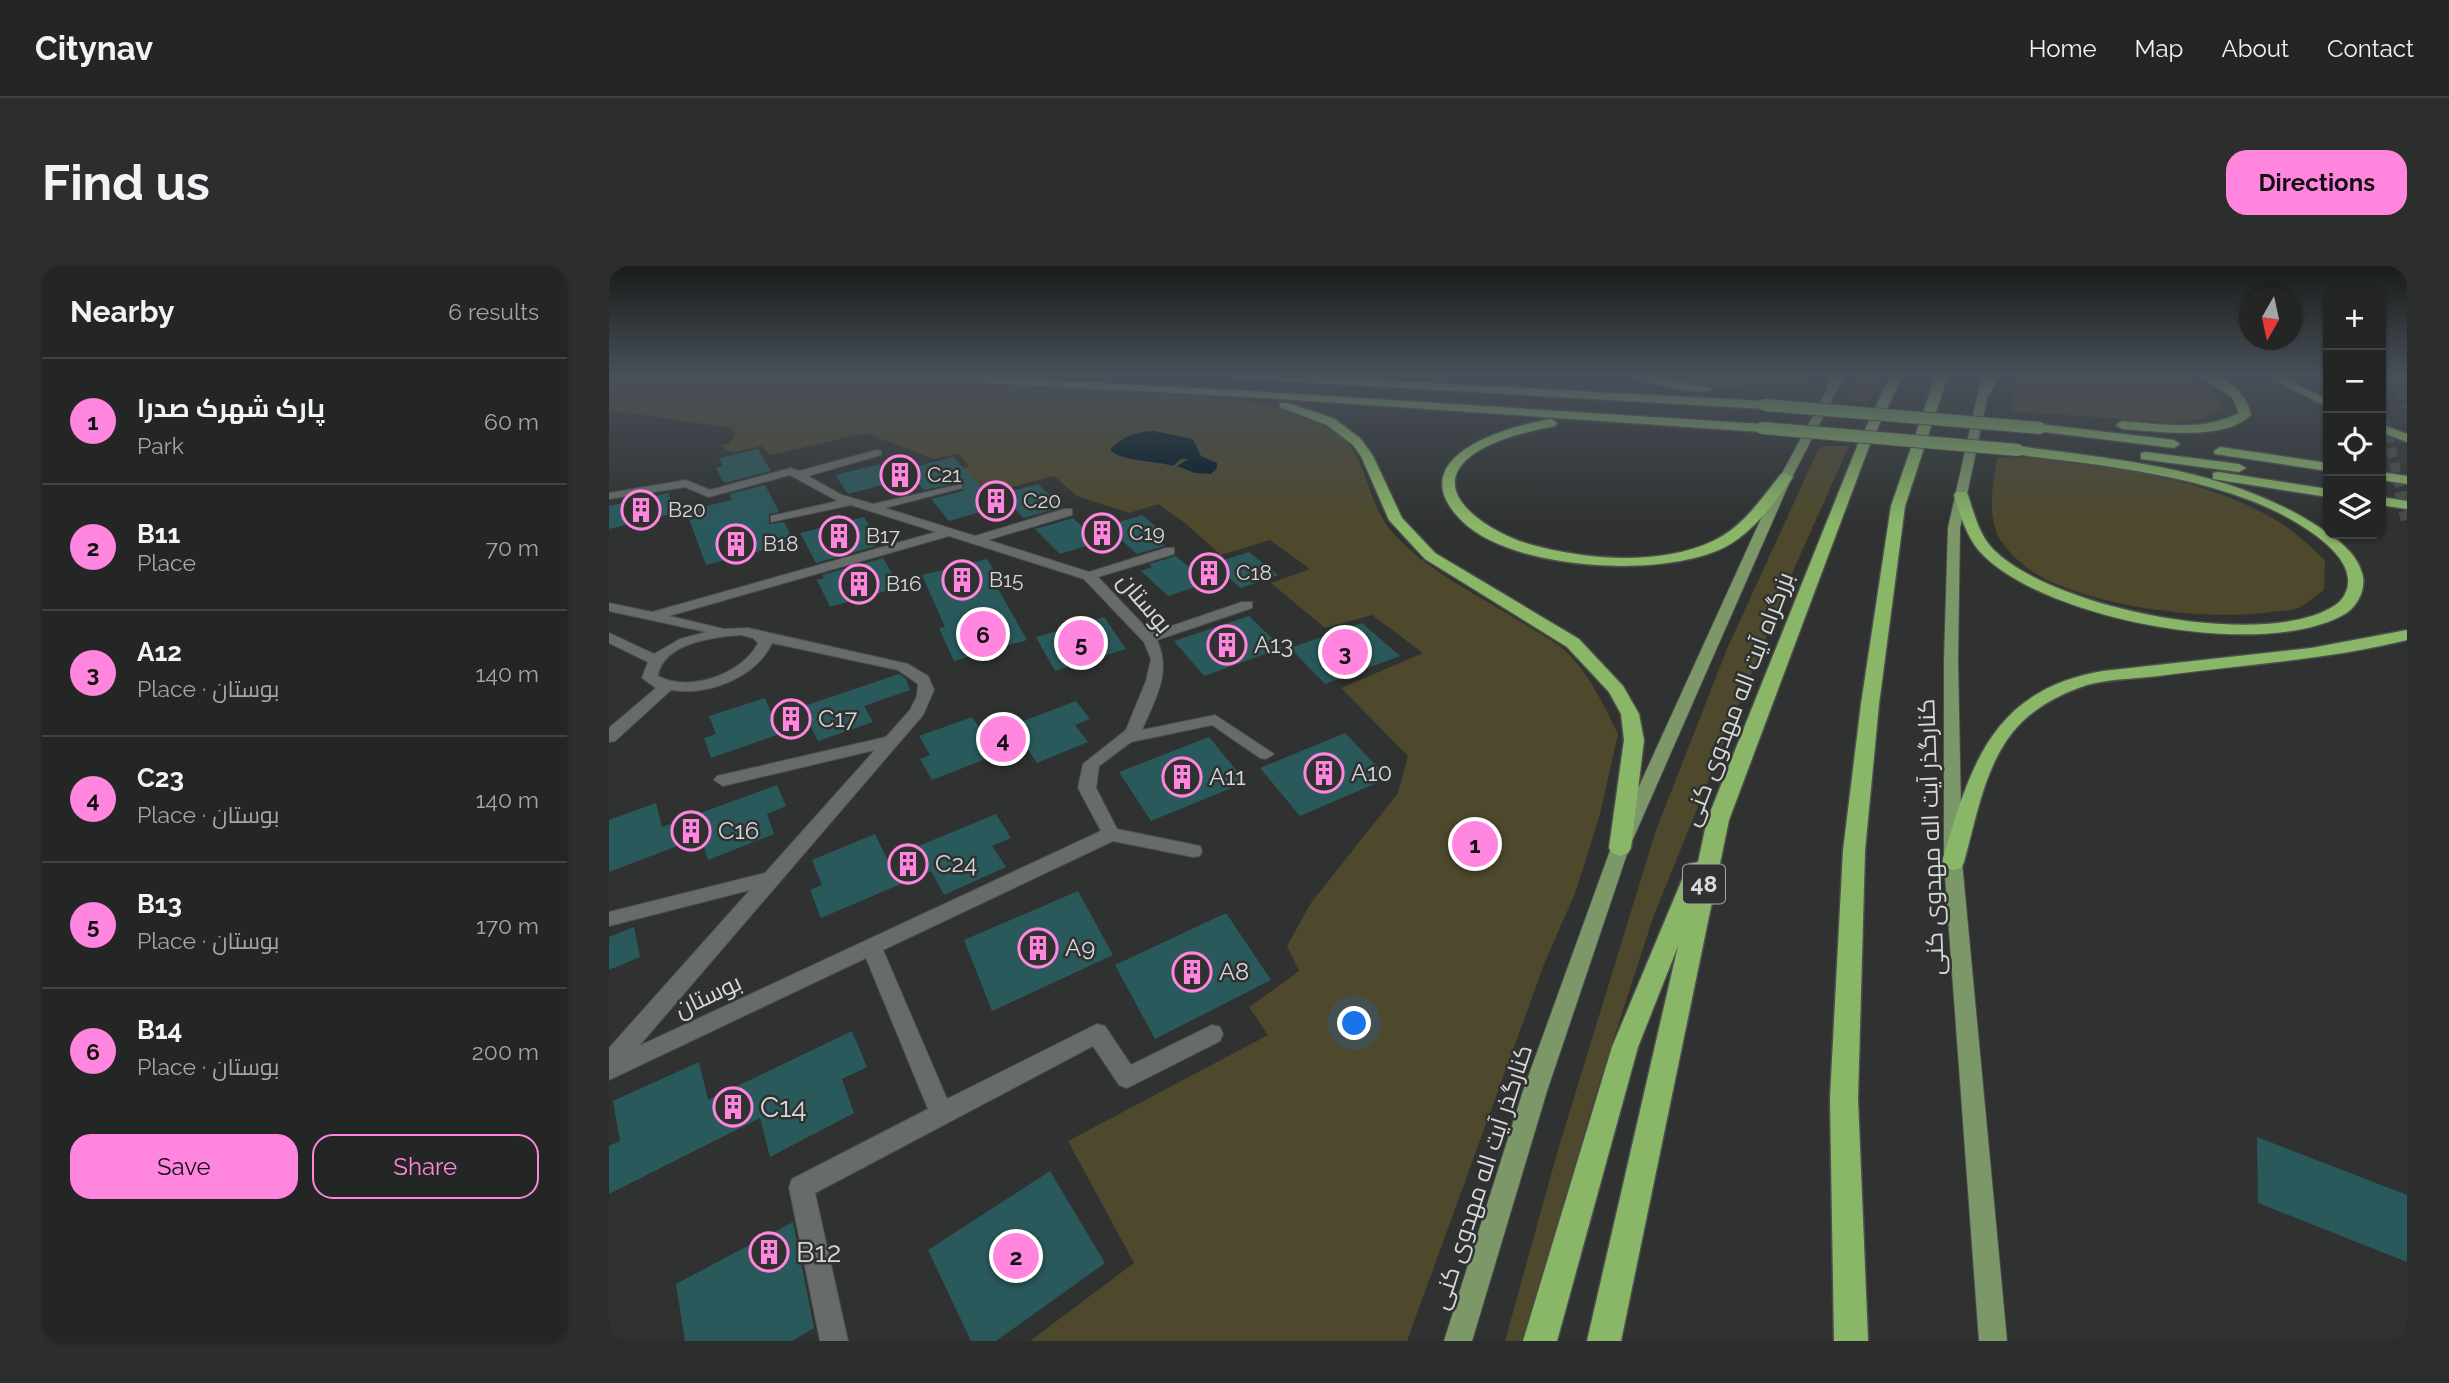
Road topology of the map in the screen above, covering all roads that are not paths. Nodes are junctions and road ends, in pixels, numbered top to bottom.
1 (1334, 425) edge
2 (1545, 425) edge
3 (1788, 425) edge
4 (1811, 425) edge
5 (1873, 425) edge
6 (1925, 425) edge
7 (1977, 425) edge
8 (2050, 425) edge
9 (2109, 425) edge
10 (2130, 425) edge
11 (2224, 425) edge
12 (2386, 430) edge
13 (2407, 438) edge
14 (2024, 446) junction
15 (2186, 446) dead end
16 (2213, 450) dead end
17 (877, 453) dead end
18 (2323, 456) edge
19 (2323, 466) edge
20 (2386, 466) edge
21 (2407, 469) edge
22 (798, 475) junction
23 (1786, 477) junction
24 (2386, 477) edge
25 (2323, 480) edge
26 (2407, 480) edge
27 (958, 486) dead end
28 (2386, 490) edge
29 (2323, 492) edge
30 (2407, 494) edge
31 (1961, 495) junction
32 (609, 496) edge
33 (852, 501) junction
34 (2386, 502) edge
35 (2407, 505) edge
36 (872, 508) junction
37 (1068, 512) dead end
38 (775, 519) dead end
39 (949, 532) junction
40 (975, 540) junction
41 (1170, 551) dead end
42 (1089, 576) junction
43 (1247, 605) dead end
44 (609, 607) edge
45 (649, 617) junction
46 (729, 631) junction
47 (2407, 635) edge
48 (609, 637) edge
49 (762, 637) junction
50 (1149, 638) junction
51 (655, 660) junction
52 (667, 686) junction
53 (609, 737) edge
54 (1127, 738) junction
55 (891, 741) junction
56 (1266, 754) dead end
57 (723, 780) dead end
58 (1718, 820) junction
59 (1111, 834) junction
60 (1620, 848) junction
61 (1193, 851) dead end
62 (1953, 862) junction
63 (771, 878) junction
64 (609, 919) edge
65 (872, 947) junction
66 (1212, 1034) dead end
67 (609, 1065) edge
68 (609, 1070) edge
69 (942, 1114) junction
70 (834, 1341) edge
71 (1458, 1341) edge
72 (1540, 1341) edge
73 (1604, 1341) edge
74 (1851, 1341) edge
75 (1993, 1341) edge

1 - 60 highway
2 - 23 highway
3 - 14 highway, bridge
4 - 23 main road, کنارگذر آیت اله مهدوی کنی
5 - 58 highway, بزرگراه آیت اله مهدوی کنی / 48
6 - 74 highway
7 - 31 main road, کنارگذر آیت اله مهدوی کنی
8 - 15 highway
9 - 18 highway
10 - 11 highway
12 - 13 highway
14 - 25 highway
14 - 29 highway
14 - 31 highway
16 - 19 highway
17 - 22 street
20 - 21 highway
22 - 32 street
22 - 33 street, بوستان
23 - 60 main road, کنارگذر آیت اله مهدوی کنی
24 - 26 highway
27 - 36 street
28 - 30 highway
31 - 62 main road, کنارگذر آیت اله مهدوی کنی
33 - 36 street, بوستان
33 - 38 street
34 - 35 highway
36 - 39 street, بوستان
37 - 40 street
39 - 40 street, بوستان
39 - 45 street
40 - 42 street, بوستان
41 - 42 street
42 - 50 street, بوستان
43 - 50 street
44 - 45 street
45 - 46 street
46 - 49 street
46 - 51 street
47 - 62 highway
48 - 51 street
49 - 52 street
49 - 55 street
50 - 54 street, بوستان
51 - 52 street
52 - 53 street
54 - 56 street
54 - 59 street, بوستان
55 - 57 street
55 - 63 street
58 - 72 highway
58 - 73 highway, بزرگراه آیت اله مهدوی کنی / 48
59 - 61 street
59 - 65 street, بوستان
60 - 71 main road, کنارگذر آیت اله مهدوی کنی
62 - 75 main road, کنارگذر آیت اله مهدوی کنی
63 - 64 street
63 - 67 street
65 - 68 street, بوستان
65 - 69 street
66 - 69 street
69 - 70 street

